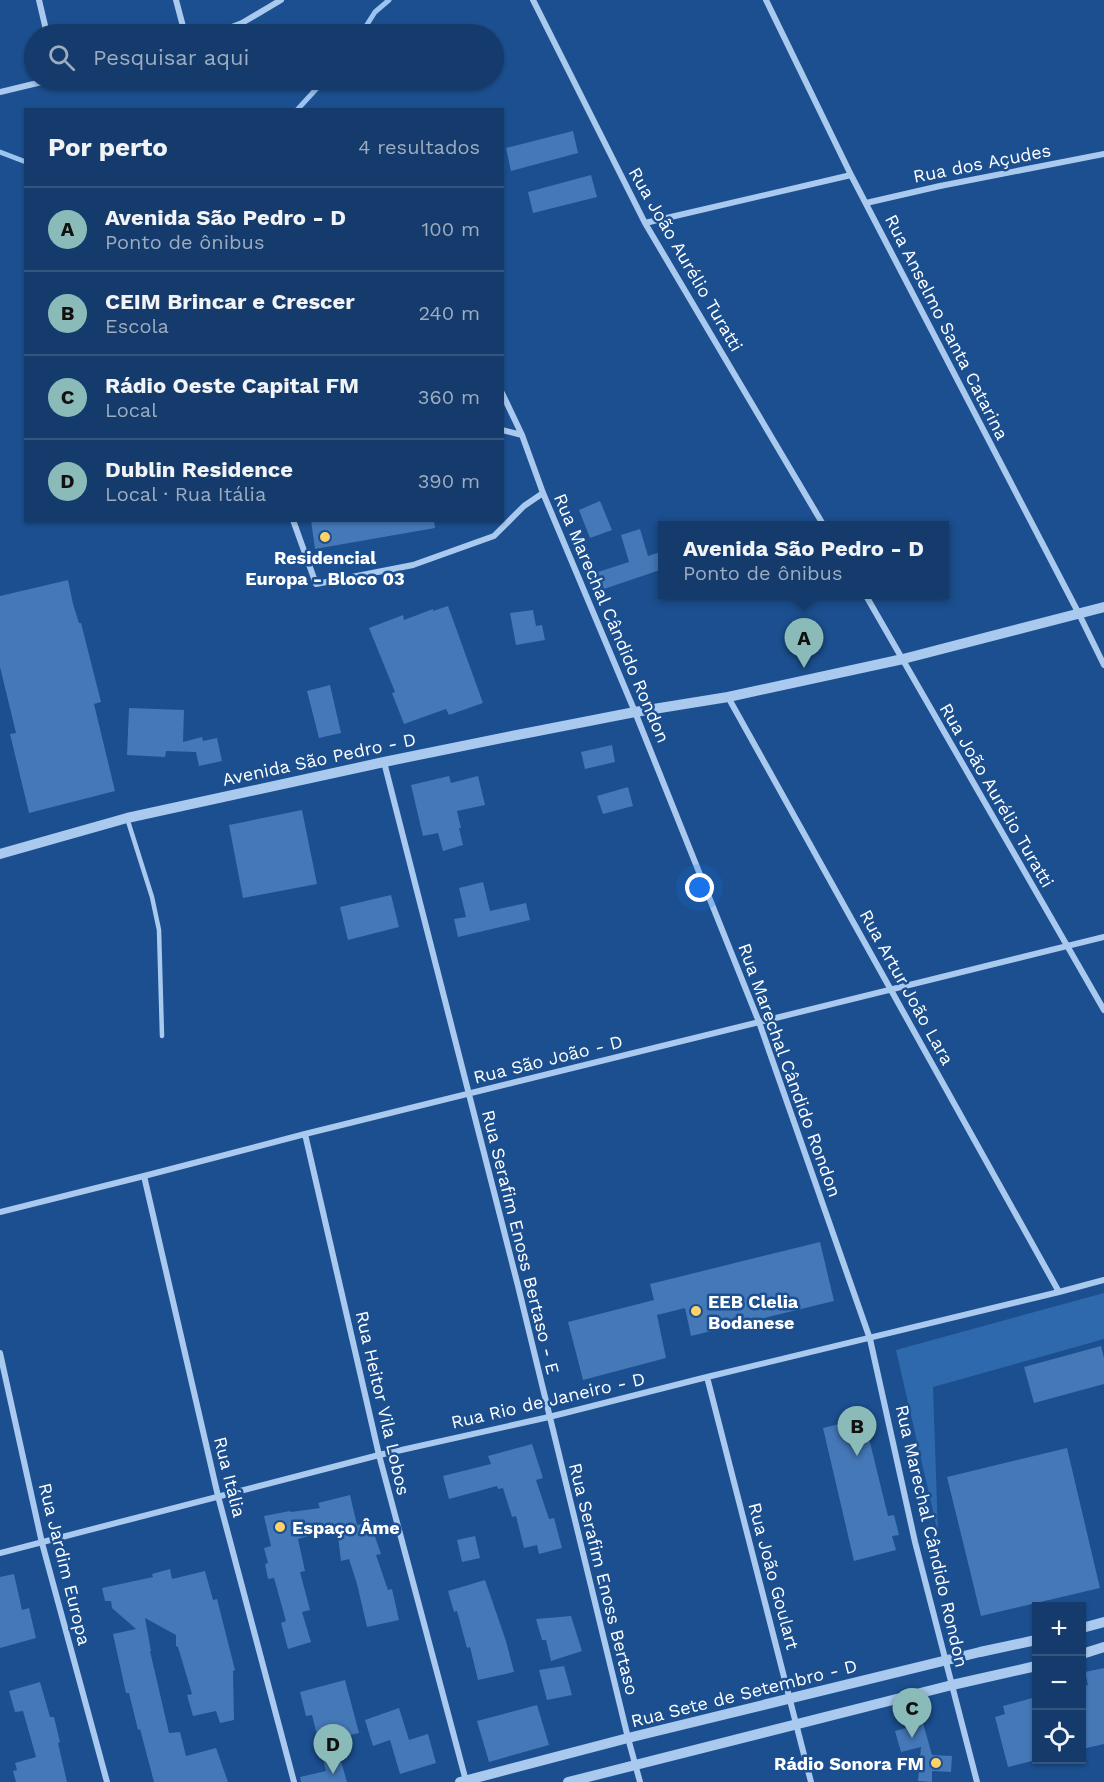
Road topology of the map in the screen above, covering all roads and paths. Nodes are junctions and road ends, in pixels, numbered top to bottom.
1 (39, 0) edge
2 (176, 0) edge
3 (280, 0) edge
4 (533, 0) edge
5 (766, 0) edge
6 (45, 24) edge
7 (182, 24) edge
8 (239, 24) edge
9 (24, 86) edge
10 (0, 92) edge
11 (1104, 154) edge
12 (851, 176) junction
13 (866, 203) junction
14 (645, 223) junction
15 (504, 397) edge
16 (504, 430) edge
17 (522, 435) junction
18 (543, 493) junction
19 (822, 521) edge
20 (294, 522) edge
21 (868, 599) edge
22 (1104, 607) edge
23 (1080, 614) junction
24 (903, 659) junction
25 (1104, 665) edge
26 (728, 697) junction
27 (635, 712) junction
28 (384, 762) junction
29 (127, 818) junction
30 (0, 854) edge
31 (1104, 938) edge
32 (1067, 947) junction
33 (890, 989) junction
34 (1104, 1010) edge
35 (759, 1022) junction
36 (162, 1036) dead end
37 (469, 1094) junction
38 (305, 1134) junction
39 (144, 1176) junction
40 (0, 1212) edge
41 (1104, 1280) edge
42 (1059, 1292) junction
43 (870, 1339) junction
44 (0, 1353) edge
45 (706, 1377) junction
46 (549, 1417) junction
47 (379, 1455) junction
48 (218, 1496) junction
49 (42, 1543) junction
50 (0, 1553) edge
51 (1104, 1622) edge
52 (1086, 1627) edge
53 (1032, 1641) edge
54 (1104, 1647) edge
55 (1086, 1653) edge
56 (946, 1661) junction
57 (1032, 1667) edge
58 (952, 1686) junction
59 (790, 1698) junction
60 (797, 1725) junction
61 (628, 1738) junction
62 (636, 1766) junction
63 (107, 1782) edge
64 (294, 1782) edge
65 (464, 1782) edge
66 (568, 1782) edge
67 (640, 1782) edge
68 (811, 1782) edge
69 (977, 1782) edge

1 - 6 street
2 - 7 street
3 - 8 street
4 - 14 street, Rua João Aurélio Turatti
5 - 12 street, Rua Anselmo Santa Catarina
9 - 10 street
11 - 13 street, Rua dos Açudes
12 - 13 street, Rua Anselmo Santa Catarina
12 - 14 street
13 - 23 street, Rua Anselmo Santa Catarina
14 - 19 street, Rua João Aurélio Turatti
15 - 17 street, Rua Marechal Cândido Rondon
16 - 17 street
17 - 18 street, Rua Marechal Cândido Rondon
18 - 20 street
18 - 27 street, Rua Marechal Cândido Rondon
21 - 24 street, Rua João Aurélio Turatti
22 - 23 street, Avenida São Pedro - D
23 - 24 street, Avenida São Pedro - D
23 - 25 street, Rua Anselmo Santa Catarina
24 - 26 street, Avenida São Pedro - D
24 - 32 street, Rua João Aurélio Turatti
26 - 27 street, Avenida São Pedro - D
26 - 33 street, Rua Artur João Lara
27 - 28 street, Avenida São Pedro - D
27 - 35 street, Rua Marechal Cândido Rondon
28 - 29 street, Avenida São Pedro - D
28 - 37 street, Rua Serafim Enoss Bertaso - E
29 - 30 street, Avenida São Pedro - D
29 - 36 lane
31 - 32 street, Rua São João - D
32 - 33 street, Rua São João - D
32 - 34 street, Rua João Aurélio Turatti
33 - 35 street, Rua São João - D
33 - 42 street, Rua Artur João Lara
35 - 37 street, Rua São João - D
35 - 43 street, Rua Marechal Cândido Rondon
37 - 38 street, Rua São João - D
37 - 46 street, Rua Serafim Enoss Bertaso - E
38 - 39 street, Rua São João - D
38 - 47 street, Rua Heitor Vila Lobos
39 - 40 street, Rua São João - D
39 - 48 street, Rua Itália
41 - 42 street, Rua Rio de Janeiro - D
42 - 43 street, Rua Rio de Janeiro - D
43 - 45 street, Rua Rio de Janeiro - D
43 - 56 street, Rua Marechal Cândido Rondon
44 - 49 street, Rua Jardim Europa
45 - 46 street, Rua Rio de Janeiro - D
45 - 59 street, Rua João Goulart
46 - 47 street, Rua Rio de Janeiro - D
46 - 61 street, Rua Serafim Enoss Bertaso
47 - 48 street, Rua Rio de Janeiro - D
47 - 65 street, Rua Heitor Vila Lobos
48 - 49 street, Rua Rio de Janeiro - D
48 - 64 street, Rua Itália
49 - 50 street, Rua Rio de Janeiro - D
49 - 63 street, Rua Jardim Europa
51 - 52 street
53 - 56 street, Rua Sete de Setembro - D
54 - 55 street
56 - 58 street, Rua Marechal Cândido Rondon
56 - 59 street, Rua Sete de Setembro - D
57 - 58 street
58 - 60 street
58 - 69 street, Rua Marechal Cândido Rondon
59 - 60 street, Rua João Goulart
59 - 61 street, Rua Sete de Setembro - D
60 - 62 street
60 - 68 street, Rua João Goulart
61 - 62 street, Rua Serafim Enoss Bertaso
61 - 65 street, Rua Sete de Setembro - D
62 - 66 street
62 - 67 street, Rua Serafim Enoss Bertaso

